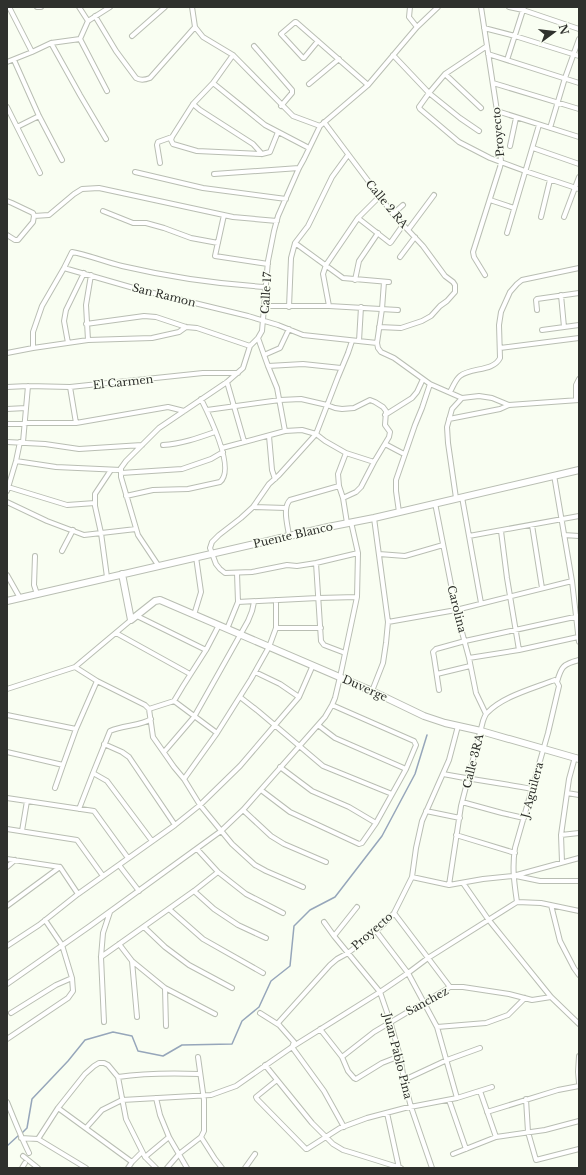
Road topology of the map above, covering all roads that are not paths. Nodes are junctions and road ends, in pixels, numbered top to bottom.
1 (9, 7) edge
2 (37, 7) edge
3 (41, 7) edge
4 (79, 7) edge
5 (110, 7) edge
6 (165, 7) edge
7 (192, 7) edge
8 (410, 7) edge
9 (438, 7) edge
10 (482, 7) edge
11 (508, 7) edge
12 (523, 9) edge
13 (95, 16) junction
14 (88, 21) junction
15 (194, 27) junction
16 (417, 27) junction
17 (484, 28) junction
18 (579, 29) edge
19 (132, 36) dead end
20 (515, 36) junction
21 (80, 39) junction
22 (579, 39) edge
23 (318, 41) junction
24 (51, 43) junction
25 (254, 46) dead end
26 (487, 46) junction
27 (32, 52) junction
28 (233, 54) junction
29 (488, 54) junction
30 (393, 55) junction
31 (574, 55) junction
32 (579, 56) edge
33 (339, 59) junction
34 (14, 60) junction
35 (507, 60) junction
36 (7, 61) edge
37 (445, 74) junction
38 (565, 78) junction
39 (213, 83) junction
40 (493, 83) junction
41 (579, 83) edge
42 (310, 84) dead end
43 (368, 85) junction
44 (107, 91) dead end
45 (429, 93) junction
46 (557, 102) junction
47 (193, 104) junction
48 (281, 106) junction
49 (7, 107) edge
50 (481, 108) dead end
51 (579, 110) edge
52 (497, 112) junction
53 (39, 116) junction
54 (516, 118) junction
55 (324, 122) junction
56 (540, 125) junction
57 (320, 126) junction
58 (17, 128) junction
59 (550, 128) junction
60 (479, 131) dead end
61 (278, 132) junction
62 (579, 137) edge
63 (172, 138) junction
64 (106, 139) dead end
65 (510, 146) dead end
66 (309, 148) junction
67 (533, 148) junction
68 (262, 154) junction
69 (348, 155) junction
70 (62, 160) dead end
71 (501, 162) junction
72 (160, 163) dead end
73 (579, 164) edge
74 (299, 168) junction
75 (525, 171) junction
76 (135, 172) dead end
77 (40, 173) dead end
78 (214, 174) dead end
79 (579, 177) edge
80 (550, 180) junction
81 (577, 189) edge
82 (434, 196) dead end
83 (379, 197) junction
84 (286, 199) junction
85 (490, 200) junction
86 (7, 201) edge
87 (403, 205) dead end
88 (514, 208) junction
89 (103, 211) dead end
90 (224, 214) junction
91 (393, 214) junction
92 (34, 216) junction
93 (541, 217) dead end
94 (564, 217) dead end
95 (358, 218) junction
96 (277, 221) junction
97 (403, 225) junction
98 (408, 230) junction
99 (378, 233) junction
100 (508, 233) dead end
101 (7, 235) edge
102 (414, 237) junction
103 (218, 243) junction
104 (295, 243) junction
105 (400, 257) dead end
106 (268, 264) junction
107 (326, 265) junction
108 (64, 268) junction
109 (579, 268) edge
110 (84, 273) junction
111 (91, 275) junction
112 (485, 275) dead end
113 (355, 280) junction
114 (266, 287) junction
115 (579, 293) edge
116 (561, 295) junction
117 (265, 306) junction
118 (328, 306) junction
119 (289, 307) junction
120 (361, 307) junction
121 (382, 309) junction
122 (398, 310) dead end
123 (537, 310) dead end
124 (264, 321) junction
125 (86, 324) junction
126 (579, 325) edge
127 (379, 327) junction
128 (564, 327) junction
129 (186, 328) junction
130 (289, 329) junction
131 (542, 330) dead end
132 (258, 338) junction
133 (579, 338) edge
134 (88, 340) junction
135 (352, 341) junction
136 (359, 341) junction
137 (68, 343) junction
138 (377, 343) junction
139 (250, 346) junction
140 (33, 348) junction
141 (500, 348) junction
142 (7, 354) edge
143 (264, 355) junction
144 (268, 366) junction
145 (342, 368) junction
146 (238, 373) junction
147 (423, 379) junction
148 (579, 379) edge
149 (226, 382) junction
150 (430, 384) junction
151 (28, 386) junction
152 (7, 387) edge
153 (70, 387) junction
154 (450, 392) junction
155 (462, 398) junction
156 (201, 400) junction
157 (280, 400) junction
158 (577, 400) edge
159 (327, 405) junction
160 (509, 405) junction
161 (234, 407) junction
162 (26, 408) junction
163 (7, 409) edge
164 (207, 410) junction
165 (184, 411) junction
166 (385, 415) junction
167 (449, 419) junction
168 (25, 423) junction
169 (76, 423) junction
170 (7, 424) edge
171 (285, 431) junction
172 (215, 432) junction
173 (316, 434) junction
174 (269, 436) junction
175 (244, 441) junction
176 (7, 442) edge
177 (21, 442) junction
178 (385, 444) junction
179 (142, 445) junction
180 (163, 445) dead end
181 (222, 450) junction
182 (346, 453) junction
183 (404, 454) junction
184 (16, 460) junction
185 (374, 462) junction
186 (110, 470) junction
187 (579, 470) edge
188 (121, 471) junction
189 (554, 475) junction
190 (275, 479) junction
191 (339, 486) junction
192 (8, 489) edge
193 (126, 496) junction
194 (459, 497) junction
195 (343, 498) junction
196 (7, 502) edge
197 (95, 503) junction
198 (434, 503) junction
199 (253, 507) junction
200 (286, 508) junction
201 (398, 512) junction
202 (579, 516) edge
203 (374, 518) junction
204 (561, 520) junction
205 (349, 523) junction
206 (532, 525) junction
207 (136, 528) junction
208 (73, 530) junction
209 (501, 531) junction
210 (101, 533) junction
211 (564, 535) junction
212 (289, 536) junction
213 (469, 536) junction
214 (579, 536) edge
215 (443, 545) junction
216 (62, 551) dead end
217 (358, 553) junction
218 (212, 554) junction
219 (379, 554) junction
220 (35, 556) dead end
221 (196, 557) junction
222 (316, 563) junction
223 (158, 565) junction
224 (237, 573) junction
225 (7, 574) edge
226 (122, 574) junction
227 (107, 577) junction
228 (572, 581) junction
229 (542, 588) junction
230 (37, 594) junction
231 (510, 596) junction
232 (357, 597) junction
233 (20, 598) junction
234 (318, 598) junction
235 (276, 600) junction
236 (7, 601) edge
237 (238, 602) junction
238 (254, 602) junction
239 (481, 603) junction
240 (456, 610) junction
241 (194, 615) junction
242 (137, 616) junction
243 (578, 617) edge
244 (131, 620) junction
245 (388, 622) junction
246 (219, 625) junction
247 (227, 628) junction
248 (276, 628) junction
249 (321, 628) junction
250 (516, 630) junction
251 (116, 633) junction
252 (240, 634) junction
253 (578, 637) junction
254 (464, 642) junction
255 (579, 642) edge
256 (269, 647) junction
257 (206, 650) junction
258 (519, 650) junction
259 (345, 653) junction
260 (469, 658) junction
261 (579, 660) edge
262 (313, 665) junction
263 (470, 666) junction
264 (75, 667) junction
265 (255, 672) junction
266 (190, 674) junction
267 (436, 674) junction
268 (340, 677) junction
269 (97, 681) junction
270 (556, 681) junction
271 (7, 689) edge
272 (440, 690) dead end
273 (372, 691) junction
274 (240, 697) junction
275 (299, 697) junction
276 (174, 701) junction
277 (332, 705) junction
278 (149, 709) junction
279 (486, 714) junction
280 (7, 716) edge
281 (194, 717) junction
282 (151, 719) junction
283 (274, 725) junction
284 (318, 725) junction
285 (458, 726) junction
286 (76, 729) junction
287 (481, 731) junction
288 (217, 733) junction
289 (104, 744) junction
290 (300, 745) junction
291 (543, 749) junction
292 (7, 752) edge
293 (164, 752) junction
294 (577, 758) edge
295 (64, 765) junction
296 (280, 768) junction
297 (406, 769) junction
298 (93, 773) junction
299 (443, 774) junction
300 (184, 779) junction
301 (469, 780) junction
302 (55, 788) dead end
303 (532, 788) junction
304 (261, 790) junction
305 (567, 793) junction
306 (392, 794) junction
307 (579, 795) edge
308 (7, 798) edge
309 (27, 801) junction
310 (462, 802) junction
311 (200, 805) junction
312 (79, 809) junction
313 (243, 810) junction
314 (426, 811) junction
315 (460, 818) junction
316 (524, 818) junction
317 (376, 823) junction
318 (175, 825) junction
319 (7, 829) edge
320 (22, 831) junction
321 (222, 831) junction
322 (579, 833) edge
323 (456, 835) junction
324 (562, 835) junction
325 (152, 841) junction
326 (197, 849) junction
327 (515, 853) junction
328 (128, 858) junction
329 (579, 858) edge
330 (7, 859) edge
331 (15, 860) junction
332 (326, 862) dead end
333 (562, 862) junction
334 (119, 865) junction
335 (7, 867) edge
336 (60, 867) junction
337 (218, 872) junction
338 (103, 876) junction
339 (513, 876) junction
340 (412, 877) junction
341 (579, 881) edge
342 (463, 883) junction
343 (450, 885) junction
344 (303, 887) dead end
345 (139, 891) junction
346 (194, 891) junction
347 (78, 894) junction
348 (517, 902) junction
349 (551, 905) junction
350 (7, 906) edge
351 (357, 907) dead end
352 (169, 909) junction
353 (579, 911) edge
354 (110, 912) junction
355 (283, 913) dead end
356 (394, 913) junction
357 (488, 919) junction
358 (45, 920) junction
359 (324, 922) dead end
360 (144, 927) junction
361 (376, 931) junction
362 (334, 936) junction
363 (266, 938) dead end
364 (119, 944) junction
365 (62, 945) junction
366 (7, 946) edge
367 (348, 952) junction
368 (101, 957) junction
369 (428, 958) junction
370 (132, 961) junction
371 (263, 973) dead end
372 (408, 973) junction
373 (579, 975) edge
374 (72, 978) junction
375 (7, 984) edge
376 (450, 987) junction
377 (165, 988) junction
378 (232, 988) dead end
379 (380, 992) junction
380 (551, 997) junction
381 (525, 998) junction
382 (424, 1002) junction
383 (11, 1013) dead end
384 (260, 1013) dead end
385 (215, 1014) dead end
386 (137, 1017) dead end
387 (104, 1022) dead end
388 (390, 1022) junction
389 (279, 1024) junction
390 (579, 1024) edge
391 (166, 1026) dead end
392 (437, 1027) junction
393 (320, 1029) junction
394 (7, 1039) edge
395 (292, 1047) junction
396 (480, 1048) dead end
397 (400, 1056) junction
398 (579, 1056) edge
399 (198, 1057) dead end
400 (342, 1057) junction
401 (447, 1060) junction
402 (265, 1065) junction
403 (200, 1074) junction
404 (118, 1077) junction
405 (277, 1080) junction
406 (404, 1080) junction
407 (579, 1083) edge
408 (579, 1086) edge
409 (492, 1087) dead end
410 (480, 1090) junction
411 (203, 1095) junction
412 (156, 1098) junction
413 (457, 1098) junction
414 (526, 1099) junction
415 (122, 1100) junction
416 (449, 1100) junction
417 (7, 1102) edge
418 (411, 1107) junction
419 (58, 1108) junction
420 (387, 1112) junction
421 (487, 1112) junction
422 (579, 1121) edge
423 (344, 1126) junction
424 (86, 1128) junction
425 (528, 1132) junction
426 (169, 1137) junction
427 (326, 1137) junction
428 (496, 1137) junction
429 (21, 1138) junction
430 (202, 1138) junction
431 (38, 1139) junction
432 (466, 1149) junction
433 (579, 1149) edge
434 (142, 1152) junction
435 (29, 1153) dead end
436 (179, 1154) junction
437 (255, 1154) dead end
438 (453, 1154) dead end
439 (23, 1156) dead end
440 (145, 1157) junction
441 (132, 1162) junction
442 (26, 1164) dead end
443 (22, 1168) edge
444 (38, 1168) edge
445 (86, 1168) edge
446 (128, 1168) edge
447 (156, 1168) edge
448 (167, 1168) edge
449 (187, 1168) edge
450 (222, 1168) edge
451 (246, 1168) edge
452 (400, 1168) edge
453 (432, 1168) edge

1 - 27 street
2 - 3 street
4 - 14 street
5 - 13 street
6 - 19 street
7 - 15 street
8 - 16 street
9 - 16 street, Calle 17
10 - 17 street, Proyecto
11 - 12 street
12 - 18 street
12 - 20 street
13 - 14 street
13 - 15 street
14 - 21 street
15 - 28 street
16 - 30 street, Calle 17
17 - 20 street
17 - 26 street, Proyecto
20 - 31 street
20 - 35 street
21 - 24 street
21 - 44 street
22 - 31 street
23 - 23 street
23 - 33 street
24 - 27 street
24 - 64 street
25 - 48 street
26 - 29 street, Proyecto
26 - 37 street
27 - 34 street
28 - 39 street
28 - 48 street
29 - 35 street
29 - 40 street, Proyecto
30 - 43 street, Calle 17
30 - 45 street
31 - 32 street
31 - 38 street
33 - 42 street
33 - 43 street
34 - 36 street
34 - 53 street
35 - 38 street
37 - 45 street
37 - 50 street
38 - 41 street
38 - 46 street
39 - 47 street
39 - 61 street
40 - 46 street
40 - 52 street, Proyecto
43 - 55 street, Calle 17
45 - 60 street
45 - 71 street
46 - 51 street
46 - 59 street
47 - 63 street
47 - 68 street
48 - 57 street
49 - 58 street
52 - 54 street
52 - 71 street, Proyecto
53 - 58 street
53 - 70 street
54 - 56 street
54 - 65 street
55 - 57 street, Calle 17
55 - 69 street, Calle 2 RA
56 - 59 street
56 - 67 street
57 - 66 street, Calle 17
58 - 77 street
59 - 62 street
61 - 66 street
61 - 68 street
63 - 68 street
63 - 72 street
66 - 74 street, Calle 17
67 - 73 street
67 - 75 street
69 - 83 street, Calle 2 RA
69 - 104 street
71 - 75 street
71 - 85 street, Proyecto
74 - 78 street
74 - 84 street, Calle 17
75 - 80 street
75 - 88 street
76 - 84 street
79 - 81 street
80 - 81 street
80 - 93 street
81 - 94 street
82 - 98 street
83 - 91 street, Calle 2 RA
83 - 95 street
84 - 96 street, Calle 17
85 - 88 street
85 - 112 street, Proyecto
86 - 92 street
87 - 91 street
88 - 100 street
89 - 103 street
90 - 92 street
90 - 96 street
90 - 103 street
91 - 97 street, Calle 2 RA
92 - 101 street
95 - 99 street
95 - 107 street
96 - 106 street, Calle 17
97 - 98 street, Calle 2 RA
97 - 99 street
98 - 102 street, Calle 2 RA
99 - 113 street
102 - 105 street
102 - 127 street, Calle 2 RA
103 - 106 street
104 - 107 street
104 - 119 street
106 - 114 street, Calle 17
107 - 113 street
107 - 118 street
108 - 110 street, San Ramon
108 - 114 street
108 - 140 street
109 - 141 street
110 - 111 street, San Ramon
110 - 137 street
111 - 124 street, San Ramon
111 - 125 street
113 - 121 street
114 - 117 street, Calle 17
115 - 116 street
116 - 123 street
116 - 128 street
117 - 119 street
117 - 124 street, Calle 17
118 - 119 street
118 - 120 street
120 - 121 street
120 - 136 street
121 - 122 street
121 - 127 street
124 - 130 street, San Ramon
124 - 132 street, Calle 17
125 - 129 street
125 - 134 street
126 - 128 street
127 - 138 street
128 - 131 street
129 - 134 street
129 - 139 street
130 - 135 street, San Ramon
130 - 143 street
132 - 139 street, Calle 17
132 - 143 street
133 - 141 street
134 - 137 street
135 - 136 street, San Ramon
135 - 145 street
136 - 138 street, San Ramon
137 - 140 street
138 - 147 street
139 - 146 street, Calle 17
140 - 142 street
141 - 154 street
143 - 144 street
144 - 145 street
144 - 157 street
145 - 159 street
146 - 149 street, Calle 17
146 - 153 street, El Carmen
147 - 150 street
147 - 166 street
148 - 158 street
149 - 156 street, Calle 17
149 - 161 street
150 - 154 street
150 - 183 street
151 - 152 street, El Carmen
151 - 153 street, El Carmen
151 - 162 street
153 - 169 street
154 - 155 street
155 - 160 street
155 - 167 street
156 - 164 street
156 - 165 street, Calle 17
157 - 159 street
157 - 161 street
157 - 171 street
158 - 160 street
159 - 166 street
159 - 173 street
160 - 167 street
161 - 164 street
161 - 175 street
162 - 163 street
162 - 168 street
164 - 172 street
165 - 169 street
165 - 179 street, Calle 17
166 - 178 street
167 - 194 street
168 - 169 street
168 - 170 street
168 - 177 street
171 - 173 street
171 - 174 street
172 - 180 street
172 - 181 street
173 - 182 street
173 - 190 street
174 - 175 street
174 - 190 street
175 - 181 street
176 - 177 street
177 - 179 street
177 - 184 street
178 - 183 street
178 - 185 street
179 - 188 street, Calle 17
181 - 188 street
181 - 193 street
182 - 185 street
182 - 191 street
183 - 201 street
184 - 186 street
184 - 192 street
185 - 195 street
186 - 188 street
186 - 197 street
187 - 189 street, Puente Blanco
188 - 193 street
189 - 194 street, Puente Blanco
189 - 204 street
190 - 199 street
191 - 195 street
191 - 200 street
192 - 197 street
193 - 207 street
194 - 198 street, Puente Blanco
194 - 213 street
195 - 205 street
196 - 208 street
197 - 210 street
198 - 201 street, Puente Blanco
198 - 215 street, Carolina
199 - 200 street
199 - 218 street
200 - 212 street
201 - 203 street, Puente Blanco
202 - 204 street
203 - 205 street, Puente Blanco
203 - 219 street
204 - 206 street
204 - 211 street
205 - 212 street, Puente Blanco
205 - 217 street
206 - 209 street
206 - 229 street
207 - 210 street
207 - 223 street
208 - 210 street
208 - 216 street
209 - 213 street
209 - 231 street
210 - 227 street
211 - 214 street
211 - 228 street
212 - 218 street, Puente Blanco
213 - 239 street
215 - 219 street
215 - 240 street, Carolina
217 - 222 street
217 - 232 street
218 - 221 street, Puente Blanco
218 - 224 street
219 - 245 street
220 - 230 street
221 - 223 street, Puente Blanco
221 - 241 street
222 - 224 street
222 - 234 street
223 - 226 street, Puente Blanco
224 - 237 street
225 - 233 street
226 - 227 street, Puente Blanco
226 - 244 street
227 - 230 street, Puente Blanco
228 - 229 street
228 - 243 street
229 - 231 street
230 - 233 street, Puente Blanco
231 - 239 street
231 - 250 street
232 - 234 street
232 - 259 street
233 - 236 street, Puente Blanco
234 - 235 street
234 - 249 street
235 - 238 street
235 - 248 street
237 - 238 street
237 - 247 street
238 - 252 street
239 - 240 street
240 - 245 street
240 - 254 street, Carolina
241 - 242 street, Duverge
241 - 246 street, Duverge
242 - 244 street
242 - 257 street
243 - 250 street
243 - 253 street
244 - 251 street
245 - 273 street
246 - 247 street, Duverge
246 - 257 street
247 - 252 street, Duverge
248 - 249 street
248 - 256 street
249 - 259 street
250 - 254 street
250 - 258 street
251 - 264 street
251 - 266 street
252 - 256 street, Duverge
252 - 281 street
253 - 255 street
253 - 258 street
254 - 260 street, Carolina
254 - 267 street
256 - 262 street, Duverge
256 - 265 street
257 - 266 street
258 - 260 street
259 - 268 street
260 - 263 street, Carolina
261 - 270 street
262 - 268 street, Duverge
262 - 275 street
263 - 267 street
263 - 279 street, Carolina
264 - 269 street
264 - 271 street
265 - 274 street
265 - 275 street
266 - 276 street
267 - 272 street
268 - 273 street, Duverge
268 - 277 street
269 - 278 street
269 - 286 street
270 - 279 street
270 - 291 street, J. Aguilera
273 - 285 street, Duverge
274 - 283 street
274 - 288 street
275 - 283 street
276 - 278 street
276 - 281 street
277 - 284 street
277 - 297 street
278 - 282 street
279 - 287 street, Calle 3RA
280 - 286 street
281 - 288 street
281 - 293 street
282 - 289 street
282 - 293 street
283 - 290 street
283 - 311 street
284 - 290 street
284 - 297 street
285 - 287 street, Duverge
285 - 299 street, Proyecto
286 - 295 street
287 - 291 street, Duverge
287 - 301 street, Calle 3RA
288 - 300 street
289 - 298 street
289 - 318 street
290 - 296 street
290 - 306 street
291 - 294 street, Duverge
291 - 303 street, J. Aguilera
292 - 295 street
293 - 300 street
294 - 305 street
295 - 302 street
296 - 304 street
296 - 317 street
297 - 306 street
298 - 312 street
298 - 325 street
299 - 301 street
299 - 314 street, Proyecto
300 - 311 street
301 - 303 street
301 - 310 street, Calle 3RA
303 - 316 street, J. Aguilera
304 - 313 street
304 - 317 street
305 - 307 street
305 - 324 street
306 - 317 street
308 - 309 street
309 - 312 street
309 - 320 street
310 - 315 street, Calle 3RA
310 - 316 street
311 - 318 street
311 - 321 street
312 - 328 street
313 - 321 street
313 - 332 street
314 - 315 street
314 - 340 street, Proyecto
315 - 323 street, Calle 3RA
316 - 327 street, J. Aguilera
318 - 325 street
319 - 320 street
320 - 338 street
321 - 326 street
321 - 344 street
322 - 324 street
323 - 327 street
323 - 343 street, Calle 3RA
324 - 333 street
325 - 328 street
326 - 337 street
326 - 345 street
327 - 339 street, J. Aguilera
328 - 334 street
329 - 333 street
330 - 331 street
331 - 335 street
331 - 336 street
333 - 339 street
334 - 338 street
334 - 345 street
336 - 347 street
336 - 350 street
337 - 346 street
337 - 355 street
338 - 347 street
339 - 341 street
339 - 342 street
339 - 348 street, J. Aguilera
340 - 343 street
340 - 356 street, Proyecto
342 - 343 street
342 - 357 street
345 - 354 street
346 - 352 street
346 - 363 street
347 - 358 street
348 - 349 street
348 - 357 street
349 - 353 street
349 - 373 street
351 - 362 street
352 - 360 street
352 - 371 street
354 - 365 street
354 - 368 street
356 - 361 street, Proyecto
356 - 369 street
357 - 369 street
357 - 380 street
358 - 365 street
358 - 366 street
359 - 362 street, Juan Pablo Pina
360 - 364 street
360 - 378 street
361 - 367 street, Proyecto
361 - 372 street
362 - 367 street, Juan Pablo Pina
364 - 368 street
364 - 370 street
365 - 374 street
365 - 375 street
367 - 379 street, Juan Pablo Pina
367 - 389 street, Proyecto
368 - 387 street
369 - 372 street
369 - 376 street
370 - 377 street
370 - 386 street
372 - 379 street
372 - 382 street
374 - 383 street
374 - 394 street
376 - 381 street, Sanchez
376 - 382 street, Sanchez
377 - 385 street
377 - 391 street
379 - 388 street, Juan Pablo Pina
379 - 393 street
380 - 381 street, Sanchez
380 - 390 street
381 - 392 street
382 - 388 street, Sanchez
382 - 392 street
384 - 389 street
388 - 397 street, Juan Pablo Pina
388 - 400 street, Sanchez
389 - 395 street
392 - 401 street
393 - 395 street
393 - 400 street
395 - 402 street
395 - 423 street
396 - 401 street
397 - 400 street
397 - 406 street, Juan Pablo Pina
398 - 407 street
399 - 403 street
401 - 406 street
401 - 413 street
402 - 405 street
402 - 411 street
403 - 404 street
403 - 411 street
404 - 415 street
404 - 419 street
405 - 427 street
405 - 427 street
406 - 418 street, Juan Pablo Pina
408 - 414 street
409 - 410 street
410 - 413 street
410 - 421 street
411 - 412 street
411 - 430 street
412 - 415 street
412 - 426 street
413 - 416 street
414 - 421 street
414 - 425 street
415 - 424 street
415 - 434 street
416 - 418 street
416 - 432 street
417 - 429 street
418 - 420 street
418 - 453 street, Juan Pablo Pina
419 - 424 street
419 - 431 street
420 - 423 street
420 - 452 street
421 - 428 street
422 - 425 street
423 - 427 street
424 - 441 street
425 - 428 street
425 - 433 street
426 - 436 street
426 - 440 street
427 - 452 street
428 - 432 street
429 - 431 street
429 - 435 street
430 - 436 street
430 - 450 street
431 - 445 street
432 - 438 street
434 - 440 street
434 - 441 street
436 - 448 street
436 - 449 street
437 - 451 street
439 - 444 street
440 - 447 street
441 - 446 street
442 - 443 street

